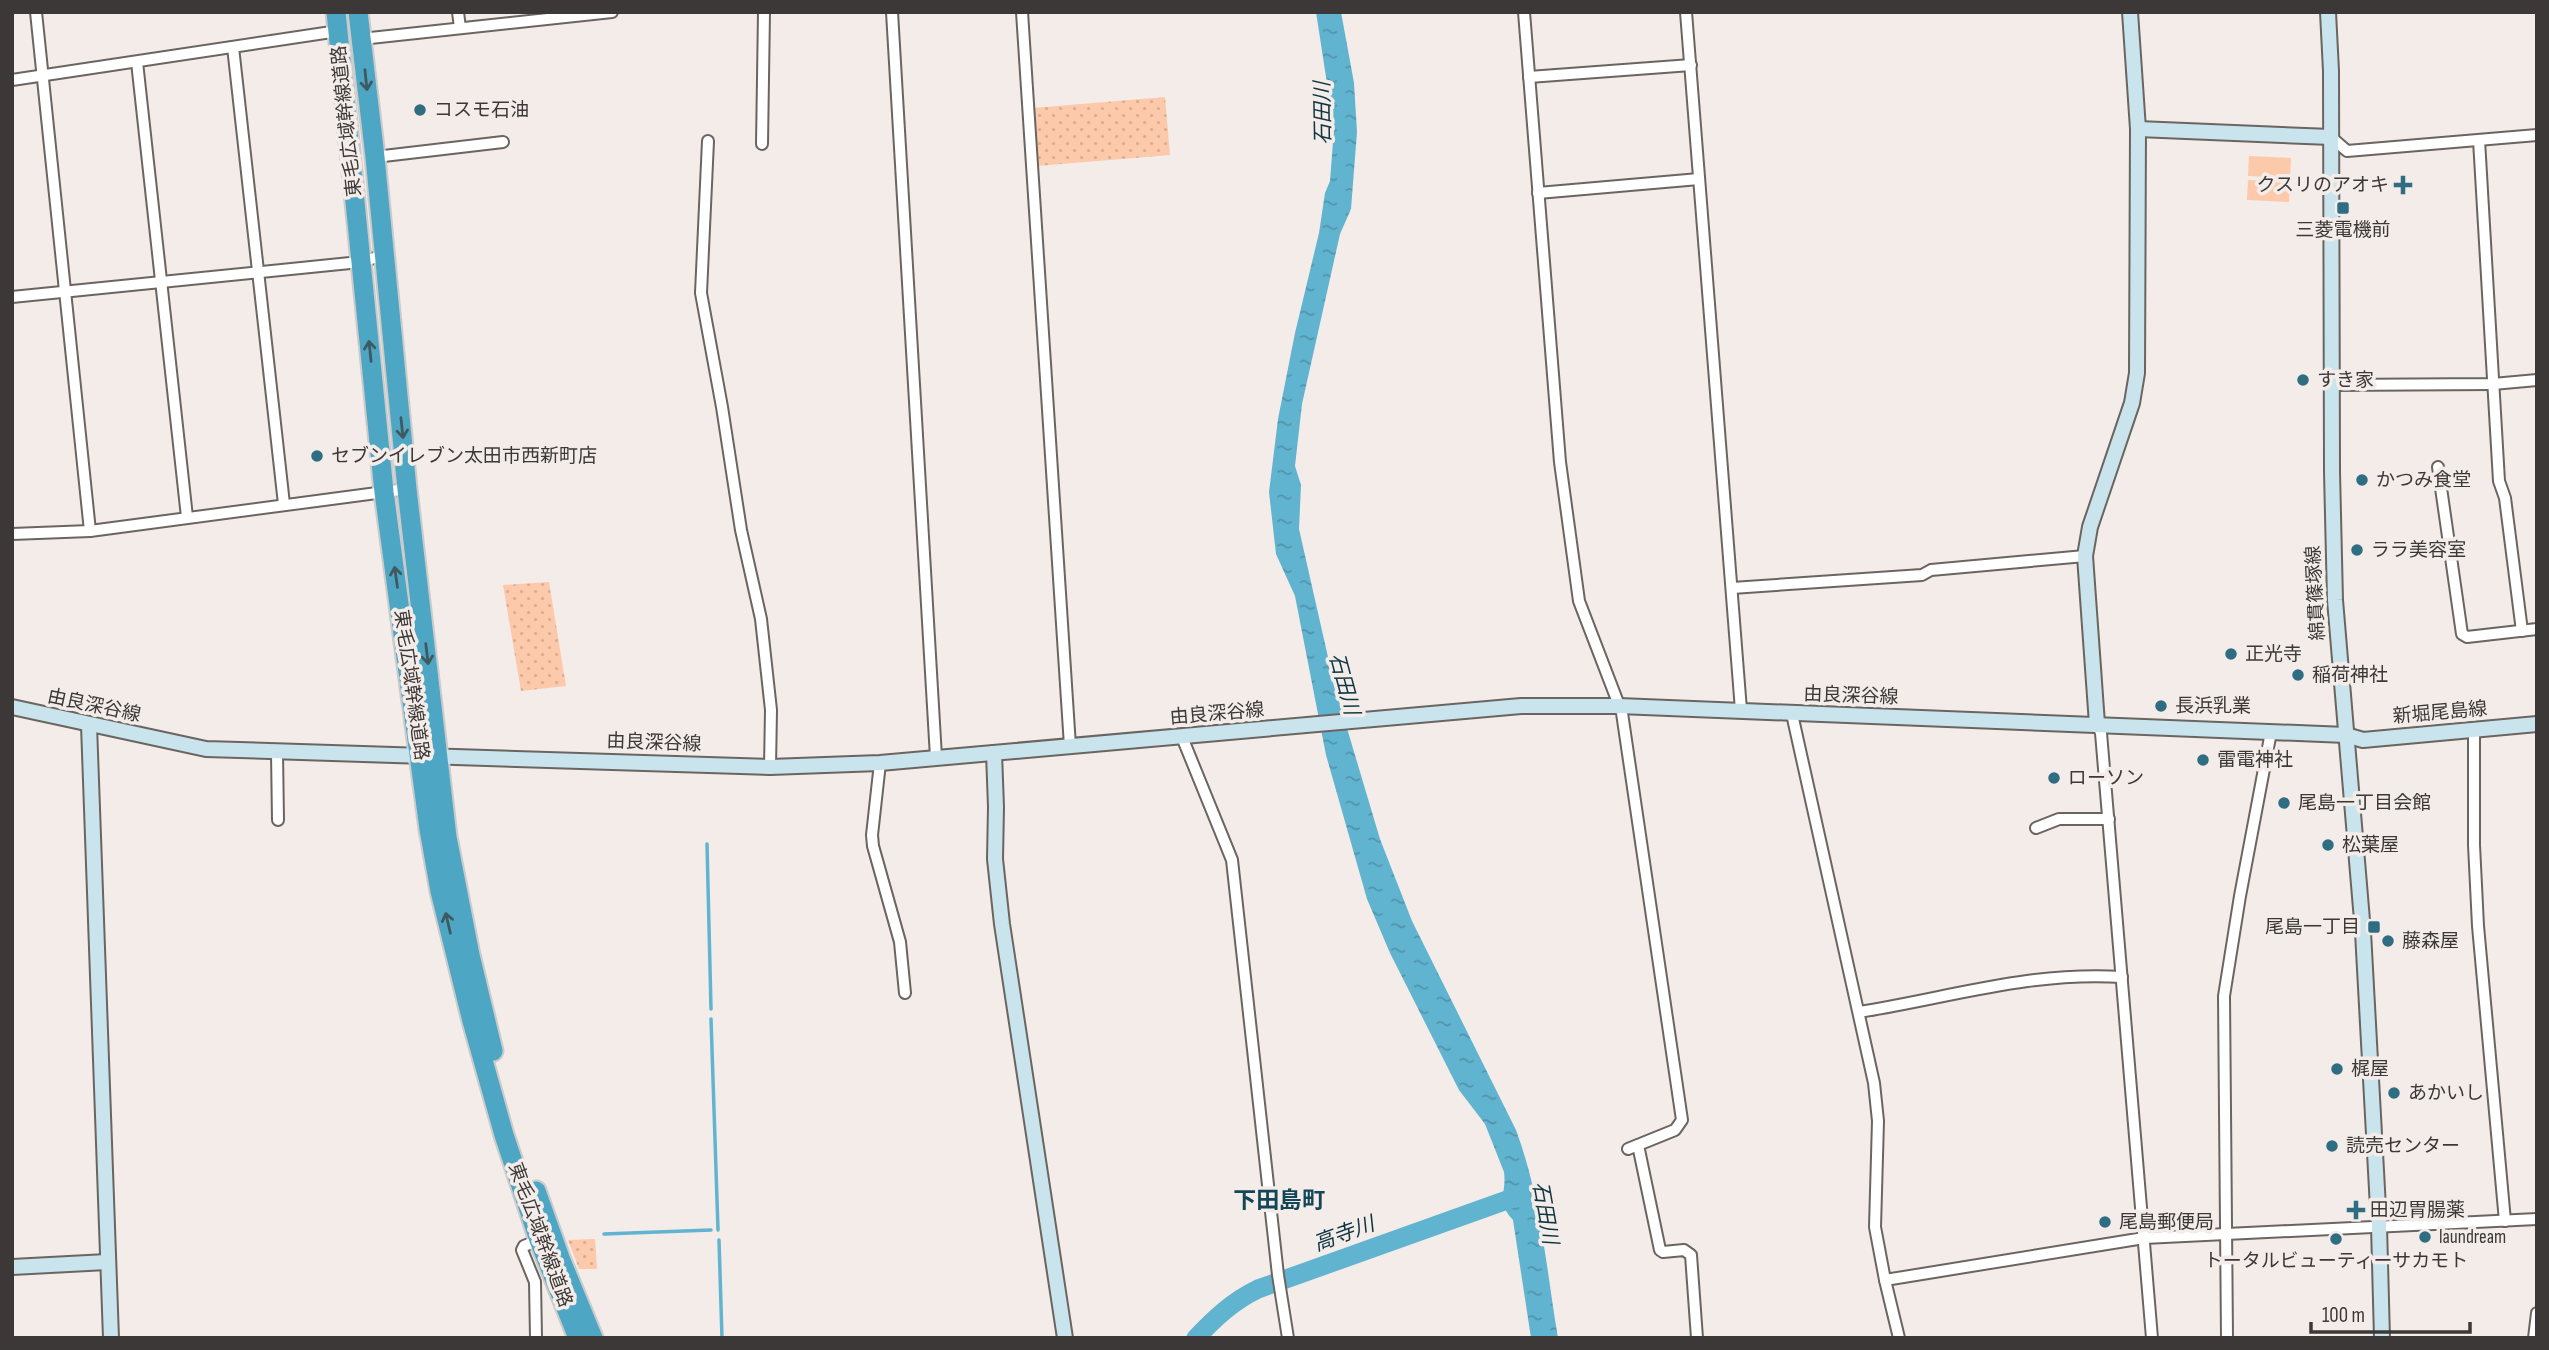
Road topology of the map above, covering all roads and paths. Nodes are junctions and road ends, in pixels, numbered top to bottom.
1 (36, 12) edge
2 (358, 12) edge
3 (458, 12) edge
4 (612, 12) edge
5 (765, 12) edge
6 (892, 12) edge
7 (1023, 12) edge
8 (1524, 12) edge
9 (1686, 12) edge
10 (2130, 12) edge
11 (2328, 12) edge
12 (543, 16) edge
13 (337, 22) edge
14 (460, 28) junction
15 (361, 38) junction
16 (233, 47) junction
17 (137, 62) junction
18 (1691, 65) junction
19 (43, 76) junction
20 (1529, 77) junction
21 (12, 80) edge
22 (2138, 129) junction
23 (2537, 135) edge
24 (2331, 137) junction
25 (2479, 140) junction
26 (708, 141) dead end
27 (503, 142) dead end
28 (762, 144) dead end
29 (375, 157) junction
30 (1699, 179) junction
31 (1538, 193) junction
32 (385, 255) junction
33 (360, 262) junction
34 (259, 272) junction
35 (162, 281) junction
36 (66, 292) junction
37 (12, 297) edge
38 (2537, 380) edge
39 (2493, 384) junction
40 (2331, 385) junction
41 (2438, 467) dead end
42 (407, 489) junction
43 (384, 492) junction
44 (284, 504) junction
45 (187, 517) junction
46 (90, 531) junction
47 (12, 534) edge
48 (2085, 556) junction
49 (1732, 588) junction
50 (2537, 629) edge
51 (2522, 631) junction
52 (1619, 706) junction
53 (12, 707) edge
54 (1741, 710) junction
55 (1792, 714) junction
56 (2097, 724) junction
57 (2537, 724) edge
58 (89, 725) junction
59 (2474, 729) junction
60 (2271, 732) junction
61 (2347, 735) junction
62 (1182, 737) junction
63 (1070, 746) junction
64 (993, 752) junction
65 (278, 753) junction
66 (430, 755) junction
67 (936, 757) junction
68 (880, 763) junction
69 (770, 767) junction
70 (2109, 818) junction
71 (278, 820) dead end
72 (2036, 828) dead end
73 (2122, 977) junction
74 (905, 993) dead end
75 (1859, 1012) junction
76 (2537, 1219) edge
77 (2505, 1221) junction
78 (2379, 1226) junction
79 (2227, 1233) junction
80 (2144, 1238) junction
81 (538, 1240) junction
82 (107, 1262) junction
83 (12, 1267) edge
84 (1885, 1280) junction
85 (2537, 1313) edge
86 (111, 1338) edge
87 (536, 1338) edge
88 (578, 1338) edge
89 (593, 1338) edge
90 (1065, 1338) edge
91 (1288, 1338) edge
92 (1697, 1338) edge
93 (1899, 1338) edge
94 (2152, 1338) edge
95 (2227, 1338) edge
96 (2382, 1338) edge
97 (2534, 1338) edge

1 - 19 street
2 - 15 highway, 東毛広域幹線道路
3 - 14 street
4 - 12 street
5 - 28 street
6 - 67 street
7 - 63 street
8 - 20 street
9 - 18 street
10 - 22 main road
11 - 24 main road, 綿貫篠塚線
12 - 14 street
13 - 16 street
13 - 33 highway, 東毛広域幹線道路
14 - 15 street
15 -> 29 highway, 東毛広域幹線道路
16 - 17 street
16 - 34 street
17 - 19 street
17 - 35 street
18 - 20 street
18 - 30 street
19 - 21 street
19 - 36 street
20 - 31 street
22 - 24 main road
22 - 48 main road
23 - 25 street
24 - 25 street
24 - 40 main road, 綿貫篠塚線
25 - 39 street
26 - 69 street
27 - 29 street
29 - 32 highway, 東毛広域幹線道路
30 - 31 street
30 - 49 street
31 - 52 street
32 - 33 street
32 -> 42 highway, 東毛広域幹線道路
33 - 34 street
43 -> 33 highway, 東毛広域幹線道路
34 - 35 street
34 - 44 street
35 - 36 street
35 - 45 street
36 - 37 street
36 - 46 street
38 - 39 street
39 - 40 street
39 - 51 street
40 - 61 main road, 綿貫篠塚線
41 - 51 street
42 - 43 street
42 -> 66 highway, 東毛広域幹線道路
43 - 44 street
66 -> 43 highway, 東毛広域幹線道路
44 - 45 street
45 - 46 street
46 - 47 street
48 - 49 street
48 - 56 main road
49 - 54 street
50 - 51 street
52 - 54 main road, 由良深谷線
52 - 62 main road, 由良深谷線
52 - 92 street
53 - 58 main road, 由良深谷線
54 - 55 main road, 由良深谷線
55 - 56 main road, 由良深谷線
55 - 75 street
56 - 60 main road, 由良深谷線
56 - 70 street
57 - 59 main road, 新堀尾島線
58 - 65 main road, 由良深谷線
58 - 82 main road
59 - 61 main road, 新堀尾島線
59 - 77 street
60 - 61 main road, 由良深谷線
60 - 79 street
61 - 78 main road, 綿貫篠塚線
62 - 63 main road, 由良深谷線
62 - 91 street
63 - 64 main road, 由良深谷線
64 - 67 main road, 由良深谷線
64 - 90 main road
65 - 66 main road, 由良深谷線
65 - 71 street
66 - 69 main road, 由良深谷線
81 -> 66 highway, 東毛広域幹線道路
66 - 89 highway, 東毛広域幹線道路
67 - 68 main road, 由良深谷線
68 - 69 main road, 由良深谷線
68 - 74 street
70 - 72 street
70 - 73 street
73 - 75 street
73 - 80 street
75 - 84 street
76 - 77 street
77 - 78 street
78 - 79 street
78 - 96 main road, 綿貫篠塚線
79 - 80 street
79 - 95 street
80 - 84 street
80 - 94 street
81 - 87 street
81 - 88 highway, 東毛広域幹線道路
82 - 83 main road
82 - 86 main road
84 - 93 street
85 - 97 street

